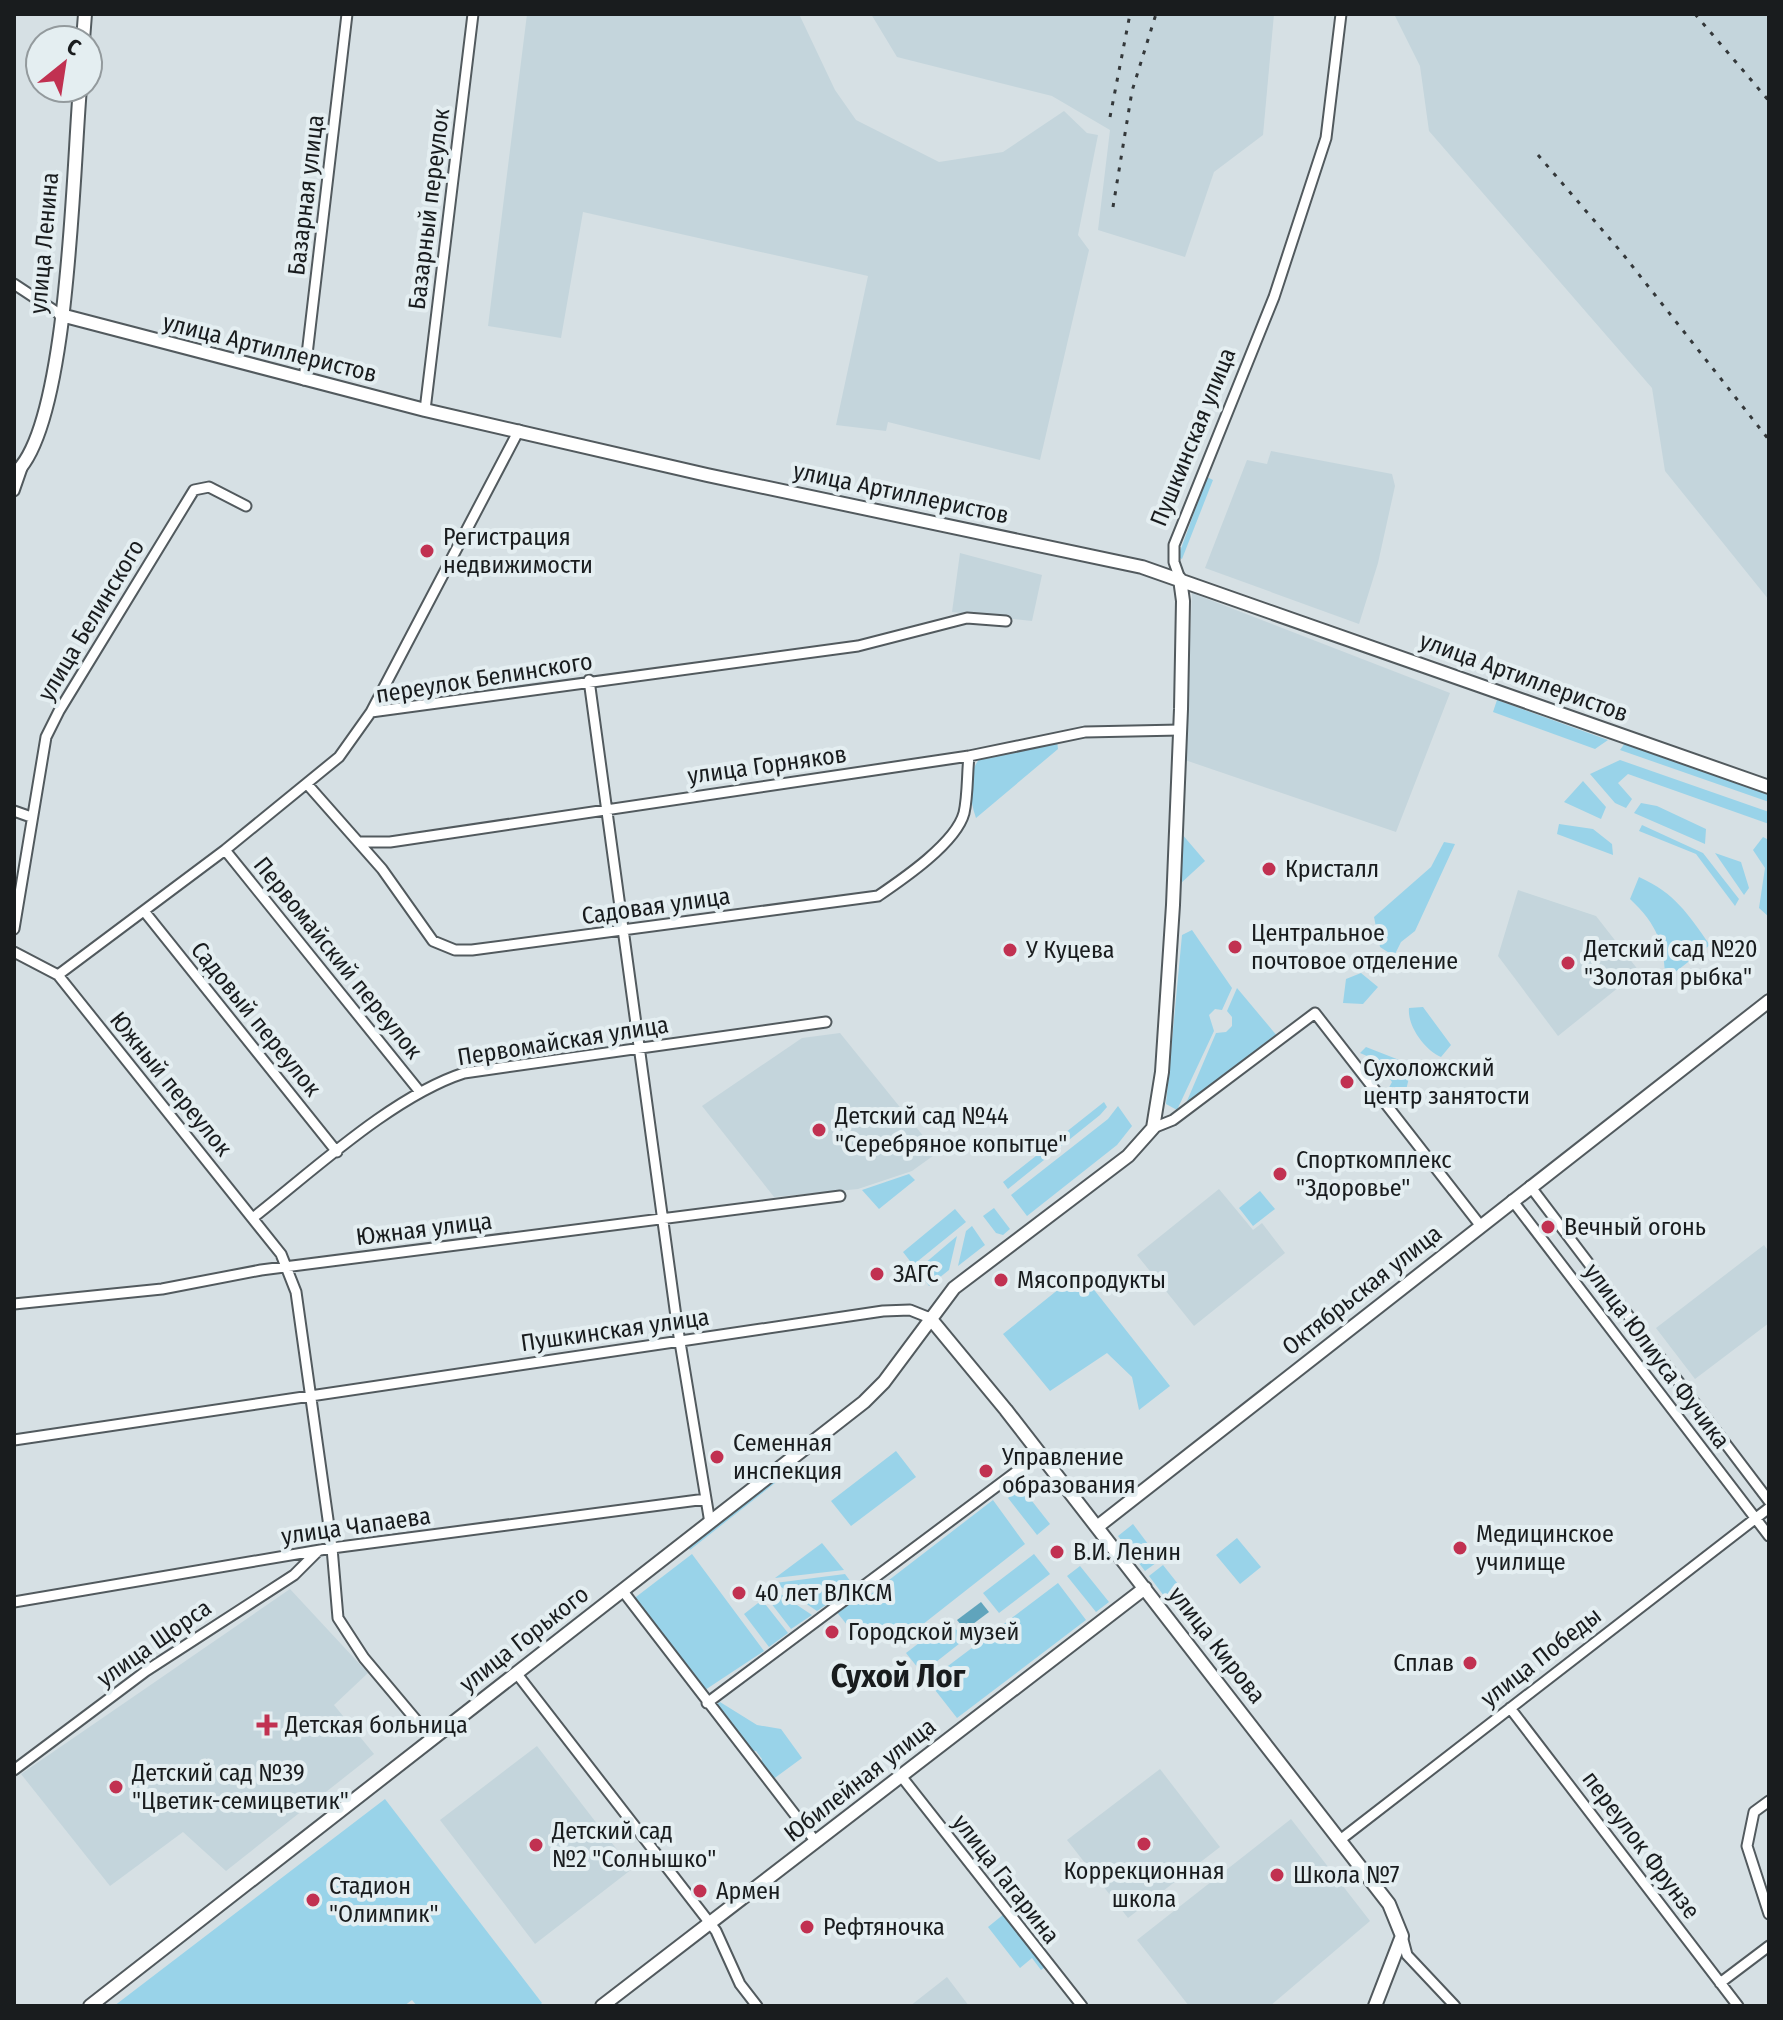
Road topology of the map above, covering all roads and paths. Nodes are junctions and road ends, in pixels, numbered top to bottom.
1 (347, 14) edge
2 (473, 14) edge
3 (1341, 14) edge
4 (79, 104) edge
5 (14, 284) edge
6 (61, 315) junction
7 (304, 380) junction
8 (425, 410) junction
9 (519, 430) junction
10 (18, 471) edge
11 (14, 491) edge
12 (246, 506) dead end
13 (1180, 579) junction
14 (1006, 621) dead end
15 (589, 680) junction
16 (371, 712) junction
17 (1180, 730) junction
18 (969, 756) junction
19 (307, 784) junction
20 (1769, 787) edge
21 (608, 807) junction
22 (14, 811) edge
23 (31, 817) junction
24 (359, 842) junction
25 (225, 850) junction
26 (144, 911) junction
27 (14, 929) edge
28 (623, 932) junction
29 (14, 952) edge
30 (58, 975) junction
31 (1769, 1001) edge
32 (826, 1022) dead end
33 (639, 1049) junction
34 (420, 1092) junction
35 (1153, 1128) junction
36 (337, 1152) junction
37 (1530, 1186) junction
38 (840, 1196) dead end
39 (1512, 1200) junction
40 (254, 1217) junction
41 (663, 1218) junction
42 (1480, 1225) junction
43 (288, 1267) junction
44 (14, 1304) edge
45 (930, 1318) junction
46 (680, 1343) junction
47 (309, 1398) junction
48 (14, 1440) edge
49 (1040, 1454) junction
50 (706, 1499) junction
51 (1769, 1501) edge
52 (1769, 1508) edge
53 (1755, 1519) junction
54 (710, 1523) junction
55 (1097, 1527) junction
56 (1769, 1536) edge
57 (332, 1548) junction
58 (318, 1551) junction
59 (1145, 1588) junction
60 (622, 1590) junction
61 (14, 1602) edge
62 (517, 1674) junction
63 (707, 1703) junction
64 (1510, 1708) junction
65 (432, 1739) junction
66 (14, 1770) edge
67 (901, 1776) junction
68 (1769, 1801) edge
69 (1340, 1840) junction
70 (816, 1842) junction
71 (1769, 1914) edge
72 (710, 1924) junction
73 (1402, 1936) junction
74 (1769, 1946) edge
75 (1720, 1983) junction
76 (90, 2006) edge
77 (602, 2006) edge
78 (757, 2006) edge
79 (1082, 2006) edge
80 (1375, 2006) edge
81 (1455, 2006) edge
82 (1738, 2006) edge

1 - 7 street, Базарная улица
2 - 8 street, Базарный переулок
3 - 13 street, Пушкинская улица
4 - 6 street, улица Ленина
5 - 6 street, улица Артиллеристов
6 - 7 street, улица Артиллеристов
6 - 10 street, улица Ленина
7 - 8 street, улица Артиллеристов
8 - 9 street, улица Артиллеристов
9 - 13 street, улица Артиллеристов
9 - 16 street
10 - 11 street, улица Ленина
12 - 23 street, улица Белинского
13 - 17 street, Пушкинская улица
13 - 20 street, улица Артиллеристов
14 - 15 street, переулок Белинского
15 - 16 street, переулок Белинского
15 - 21 street
16 - 19 street, переулок Белинского
17 - 18 street, улица Горняков
17 - 35 street, Пушкинская улица
18 - 21 street, улица Горняков
18 - 28 street, Садовая улица
19 - 24 street
19 - 25 street, переулок Белинского
21 - 24 street, улица Горняков
21 - 28 street
22 - 23 street
23 - 27 street, улица Белинского
24 - 28 street, Садовая улица
25 - 26 street, переулок Белинского
25 - 34 street, Первомайский переулок
26 - 30 street, переулок Белинского
26 - 36 street, Садовый переулок
28 - 33 street
29 - 30 street
30 - 40 street, Южный переулок
31 - 37 street, Октябрьская улица
32 - 33 street, Первомайская улица
33 - 34 street, Первомайская улица
33 - 41 street
34 - 36 street, Первомайская улица
35 - 42 street
35 - 45 street
36 - 40 street, Первомайская улица
37 - 39 street, Октябрьская улица
37 - 51 street, улица Юлиуса Фучика
38 - 41 street, Южная улица
39 - 42 street, Октябрьская улица
39 - 53 street, улица Юлиуса Фучика
40 - 43 street, Южный переулок
41 - 43 street, Южная улица
41 - 46 street
42 - 55 street, Октябрьская улица
43 - 44 street, Южная улица
43 - 47 street
45 - 46 street, Пушкинская улица
45 - 49 street, улица Кирова
45 - 54 street, улица Горького
46 - 47 street, Пушкинская улица
46 - 50 street
47 - 48 street, Пушкинская улица
47 - 57 street
49 - 55 street, улица Кирова
49 - 63 street
50 - 54 street
50 - 57 street, улица Чапаева
52 - 53 street, улица Победы
53 - 56 street, улица Юлиуса Фучика
53 - 64 street, улица Победы
54 - 60 street, улица Горького
55 - 59 street, улица Кирова
57 - 58 street, улица Чапаева
57 - 65 street
58 - 61 street, улица Чапаева
58 - 66 street, улица Щорса
59 - 67 street, Юбилейная улица
59 - 69 street, улица Кирова
60 - 62 street, улица Горького
60 - 63 street
62 - 65 street, улица Горького
62 - 72 street
63 - 70 street
64 - 69 street, улица Победы
64 - 75 street, переулок Фрунзе
65 - 76 street, улица Горького
67 - 70 street, Юбилейная улица
67 - 79 street, улица Гагарина
68 - 71 street
69 - 73 street, улица Кирова
70 - 72 street, Юбилейная улица
72 - 77 street, Юбилейная улица
72 - 78 street
73 - 80 street
73 - 81 street, улица Кирова
74 - 75 street
75 - 82 street, переулок Фрунзе

